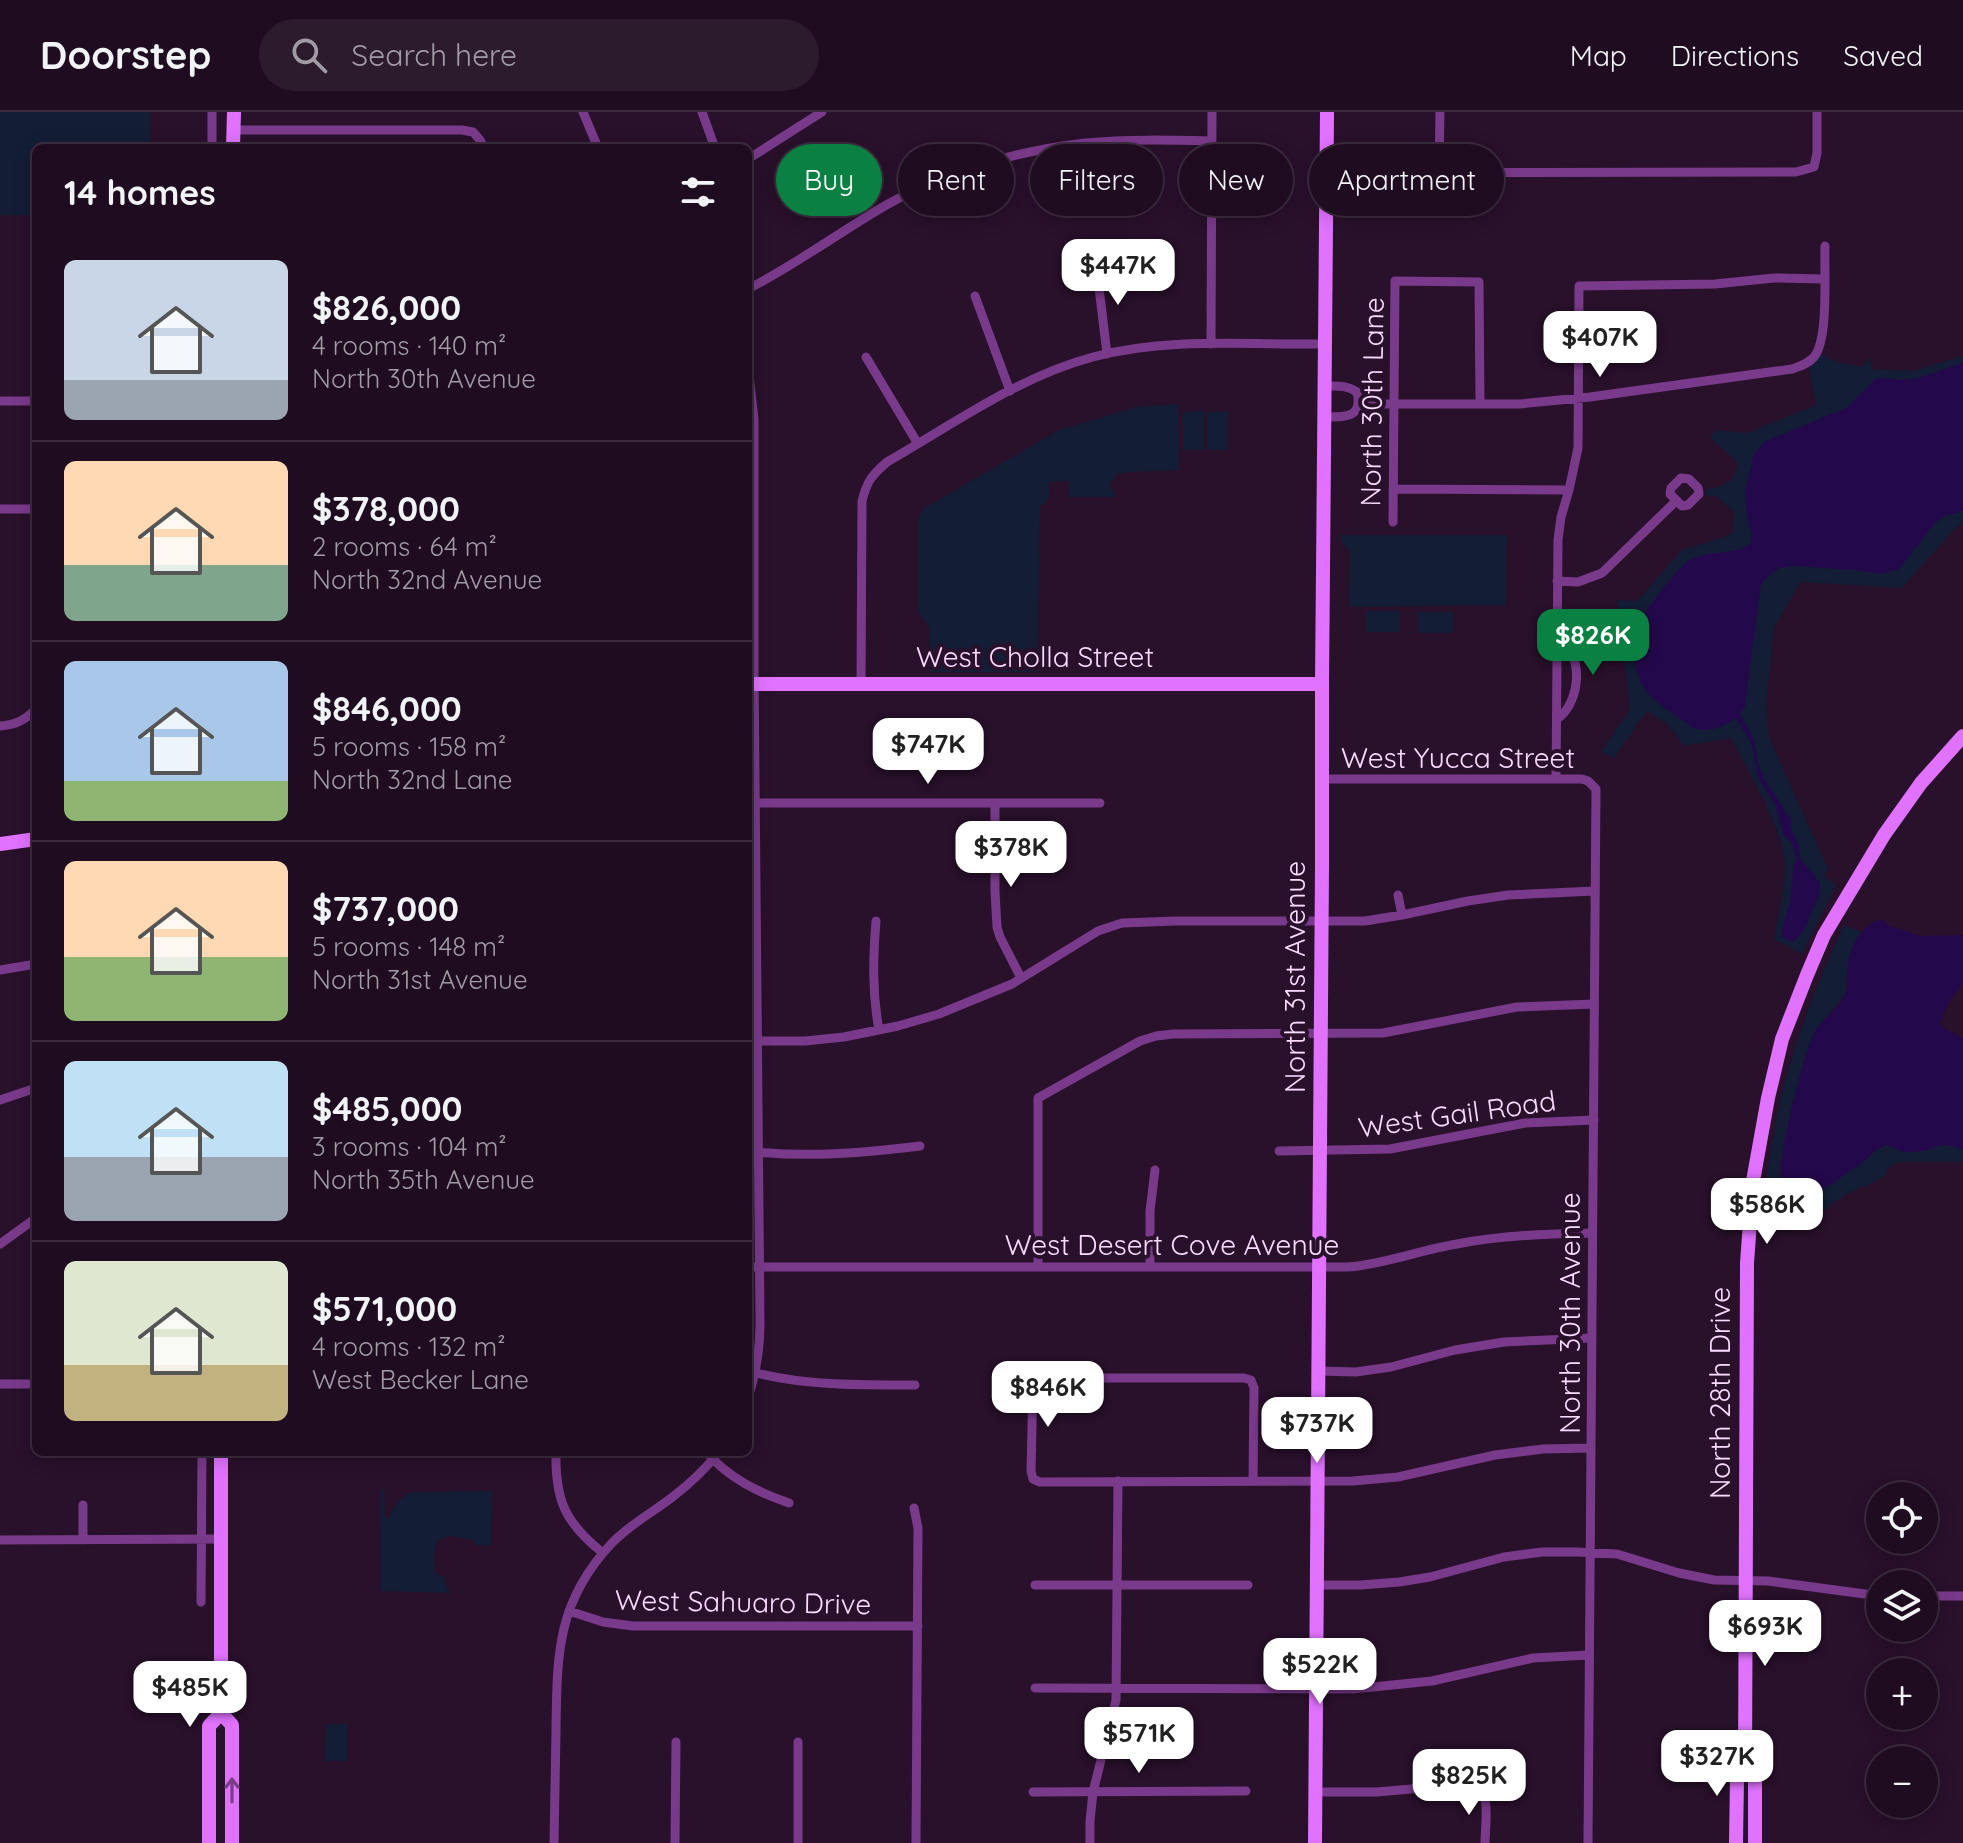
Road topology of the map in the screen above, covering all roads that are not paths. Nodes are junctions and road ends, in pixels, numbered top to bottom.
1 (212, 112) edge
2 (234, 112) edge
3 (583, 112) edge
4 (702, 112) edge
5 (822, 112) edge
6 (1212, 112) edge
7 (1327, 112) edge
8 (1440, 112) edge
9 (1817, 112) edge
10 (234, 130) junction
11 (1212, 141) junction
12 (212, 144) edge
13 (233, 144) edge
14 (482, 144) edge
15 (596, 144) edge
16 (714, 144) edge
17 (1327, 144) edge
18 (1439, 144) edge
19 (752, 156) edge
20 (1504, 173) edge
21 (1326, 216) edge
22 (1825, 246) dead end
23 (1096, 263) dead end
24 (1824, 279) junction
25 (752, 287) edge
26 (975, 296) dead end
27 (1211, 344) junction
28 (1325, 344) junction
29 (1107, 354) junction
30 (866, 357) dead end
31 (1325, 386) junction
32 (1010, 391) junction
33 (1578, 398) junction
34 (0, 401) edge
35 (32, 401) edge
36 (1360, 404) junction
37 (1393, 404) junction
38 (1480, 404) junction
39 (1325, 417) junction
40 (918, 444) junction
41 (1393, 489) junction
42 (1569, 490) junction
43 (1676, 501) dead end
44 (0, 509) edge
45 (32, 509) edge
46 (1393, 522) dead end
47 (1557, 581) junction
48 (1557, 638) junction
49 (861, 683) junction
50 (752, 684) edge
51 (1322, 684) junction
52 (32, 712) edge
53 (752, 714) edge
54 (1557, 719) junction
55 (0, 726) edge
56 (1963, 736) edge
57 (1322, 779) junction
58 (1556, 779) junction
59 (1592, 784) joint
60 (755, 803) junction
61 (995, 803) junction
62 (1100, 803) dead end
63 (32, 840) edge
64 (0, 844) edge
65 (1595, 891) junction
66 (1398, 895) dead end
67 (1402, 915) junction
68 (876, 921) dead end
69 (1322, 922) junction
70 (752, 927) edge
71 (32, 965) edge
72 (0, 970) edge
73 (1021, 978) junction
74 (1594, 1004) junction
75 (879, 1030) junction
76 (1321, 1035) junction
77 (758, 1041) junction
78 (32, 1089) edge
79 (0, 1100) edge
80 (1594, 1120) junction
81 (920, 1146) dead end
82 (1279, 1151) dead end
83 (1319, 1151) junction
84 (754, 1152) edge
85 (1155, 1170) dead end
86 (32, 1221) edge
87 (1592, 1233) junction
88 (0, 1244) edge
89 (752, 1267) edge
90 (760, 1267) junction
91 (1038, 1267) junction
92 (1150, 1267) junction
93 (1319, 1267) junction
94 (1592, 1338) junction
95 (1318, 1371) junction
96 (756, 1373) junction
97 (0, 1384) edge
98 (32, 1384) edge
99 (915, 1385) dead end
100 (752, 1386) edge
101 (1591, 1448) junction
102 (202, 1456) edge
103 (221, 1456) edge
104 (556, 1456) edge
105 (712, 1456) edge
106 (714, 1456) edge
107 (1118, 1481) junction
108 (1253, 1481) junction
109 (1318, 1481) junction
110 (789, 1503) dead end
111 (83, 1505) dead end
112 (914, 1508) dead end
113 (221, 1539) junction
114 (0, 1540) edge
115 (83, 1540) junction
116 (201, 1540) junction
117 (1589, 1552) junction
118 (603, 1553) junction
119 (1746, 1581) junction
120 (1035, 1585) dead end
121 (1118, 1585) junction
122 (1248, 1585) dead end
123 (1316, 1585) junction
124 (1866, 1595) edge
125 (1938, 1596) edge
126 (1963, 1596) edge
127 (201, 1602) dead end
128 (569, 1611) junction
129 (918, 1626) junction
130 (1589, 1655) junction
131 (1035, 1688) dead end
132 (1116, 1688) junction
133 (1316, 1689) junction
134 (221, 1713) junction
135 (676, 1742) dead end
136 (798, 1742) dead end
137 (1745, 1769) junction
138 (1246, 1791) dead end
139 (1033, 1792) dead end
140 (1093, 1792) junction
141 (1315, 1792) junction
142 (209, 1843) edge
143 (232, 1843) edge
144 (554, 1843) edge
145 (675, 1843) edge
146 (798, 1843) edge
147 (916, 1843) edge
148 (1090, 1843) edge
149 (1315, 1843) edge
150 (1485, 1843) edge
151 (1588, 1843) edge
152 (1736, 1843) edge
153 (1755, 1843) edge

1 - 12 street
2 - 10 street
3 - 15 street
4 - 16 street
5 - 19 street
6 - 11 street
7 - 17 street, North 31st Avenue
8 - 18 street
9 - 20 street
10 - 13 street
10 - 14 street
11 - 25 street
11 - 27 street
21 - 28 street, North 31st Avenue
22 - 24 street
23 - 29 street
24 - 33 street
24 - 33 street
26 - 32 street
27 - 28 street
27 - 29 street
28 - 31 street, North 31st Avenue
29 - 32 street
30 - 40 street
31 - 36 street
31 - 39 street, North 31st Avenue
32 - 40 street
33 - 38 street
33 - 42 street
34 - 35 street
36 - 37 street
36 - 39 street
37 - 38 street
37 - 38 street, North 30th Lane
37 - 41 street, North 30th Lane
39 - 51 street, North 31st Avenue
40 - 49 street
41 - 42 street
41 - 46 street, North 30th Lane
42 - 47 street
43 - 47 street
44 - 45 street
47 - 48 street
48 - 54 street
48 - 54 street
49 - 50 street, West Cholla Street
49 - 51 street, West Cholla Street
51 - 57 street, North 31st Avenue
52 - 55 street
53 - 60 street
54 - 58 street
56 - 119 street, North 28th Drive
57 - 58 street, West Yucca Street
57 - 69 street, North 31st Avenue
58 - 59 street, West Yucca Street
59 - 65 street, North 30th Avenue
60 - 61 street
60 - 70 street
61 - 62 street
61 - 73 street
63 - 64 street
65 - 67 street
65 - 74 street, North 30th Avenue
66 - 67 street
67 - 69 street
68 - 75 street
69 - 73 street
69 - 76 street, North 31st Avenue
70 - 77 street
71 - 72 street
73 - 75 street
74 - 76 street
74 - 80 street, North 30th Avenue
75 - 77 street
76 - 83 street, North 31st Avenue
76 - 91 street
77 - 84 street
78 - 79 street
80 - 83 street, West Gail Road
80 - 87 street, North 30th Avenue
81 - 84 street
82 - 83 street, West Gail Road
83 - 93 street, North 31st Avenue
84 - 90 street
85 - 92 street
86 - 88 street
87 - 93 street, West Desert Cove Avenue
87 - 94 street, North 30th Avenue
89 - 90 street, West Desert Cove Avenue
90 - 91 street, West Desert Cove Avenue
90 - 96 street
91 - 92 street, West Desert Cove Avenue
92 - 93 street, West Desert Cove Avenue
93 - 95 street, North 31st Avenue
94 - 95 street
94 - 101 street, North 30th Avenue
95 - 109 street, North 31st Avenue
96 - 99 street
96 - 100 street
97 - 98 street
101 - 109 street
101 - 117 street, North 30th Avenue
102 - 116 street
103 - 113 street
104 - 118 street
105 - 118 street
106 - 110 street
107 - 108 street
107 - 108 street
107 - 121 street
108 - 109 street
109 - 123 street, North 31st Avenue
111 - 115 street
112 - 129 street
113 - 116 street
113 - 134 street
114 - 115 street
115 - 116 street
116 - 127 street
117 - 119 street
117 - 123 street
117 - 130 street, North 30th Avenue
118 - 128 street
119 - 124 street
119 - 137 street, North 28th Drive
120 - 121 street
121 - 122 street
121 - 132 street
123 - 133 street, North 31st Avenue
125 - 126 street
128 - 129 street, West Sahuaro Drive
128 - 144 street
129 - 147 street
130 - 133 street
130 - 151 street, North 30th Avenue
131 - 132 street
132 - 133 street
132 - 140 street
133 - 141 street, North 31st Avenue
134 - 142 street
143 -> 134 street
135 - 145 street
136 - 146 street
137 - 152 street, North 28th Drive
137 - 153 street, North 28th Drive
138 - 140 street
139 - 140 street
140 - 148 street
141 - 149 street, North 31st Avenue
141 - 150 street

